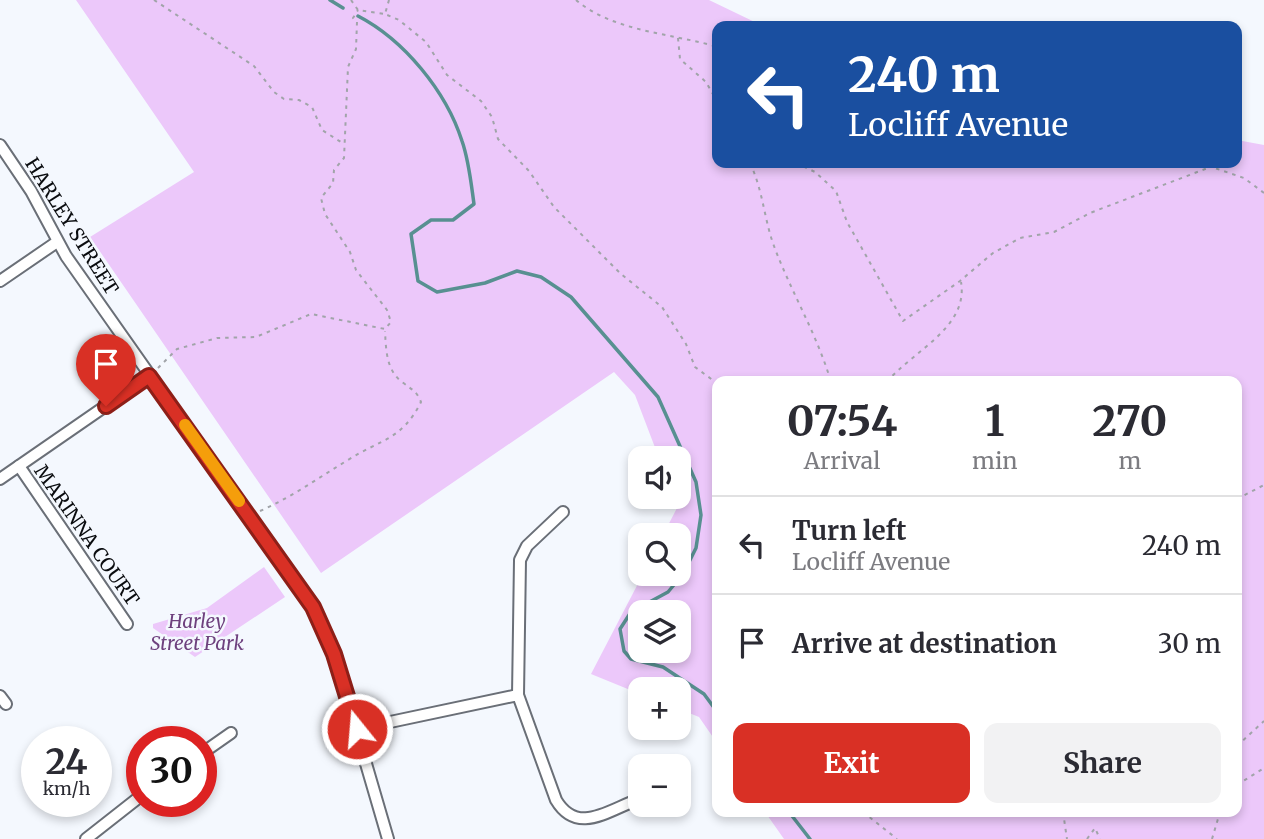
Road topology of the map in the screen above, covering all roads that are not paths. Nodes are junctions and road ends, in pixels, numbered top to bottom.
1 (0, 145) edge
2 (57, 242) junction
3 (0, 281) edge
4 (149, 376) junction
5 (19, 466) junction
6 (0, 480) edge
7 (564, 512) dead end
8 (127, 624) dead end
9 (518, 695) junction
10 (357, 729) junction
11 (231, 733) dead end
12 (217, 743) edge
13 (628, 804) edge
14 (126, 808) edge
15 (86, 839) edge
16 (388, 839) edge

1 - 2 street, HARLEY STREET
2 - 3 street
2 - 4 street, HARLEY STREET
4 - 5 street
4 - 10 street, HARLEY STREET
5 - 6 street
5 - 8 street, MARINNA COURT
7 - 9 street
9 - 10 street
9 - 13 street
10 - 16 street, HARLEY STREET
11 - 12 street
14 - 15 street

